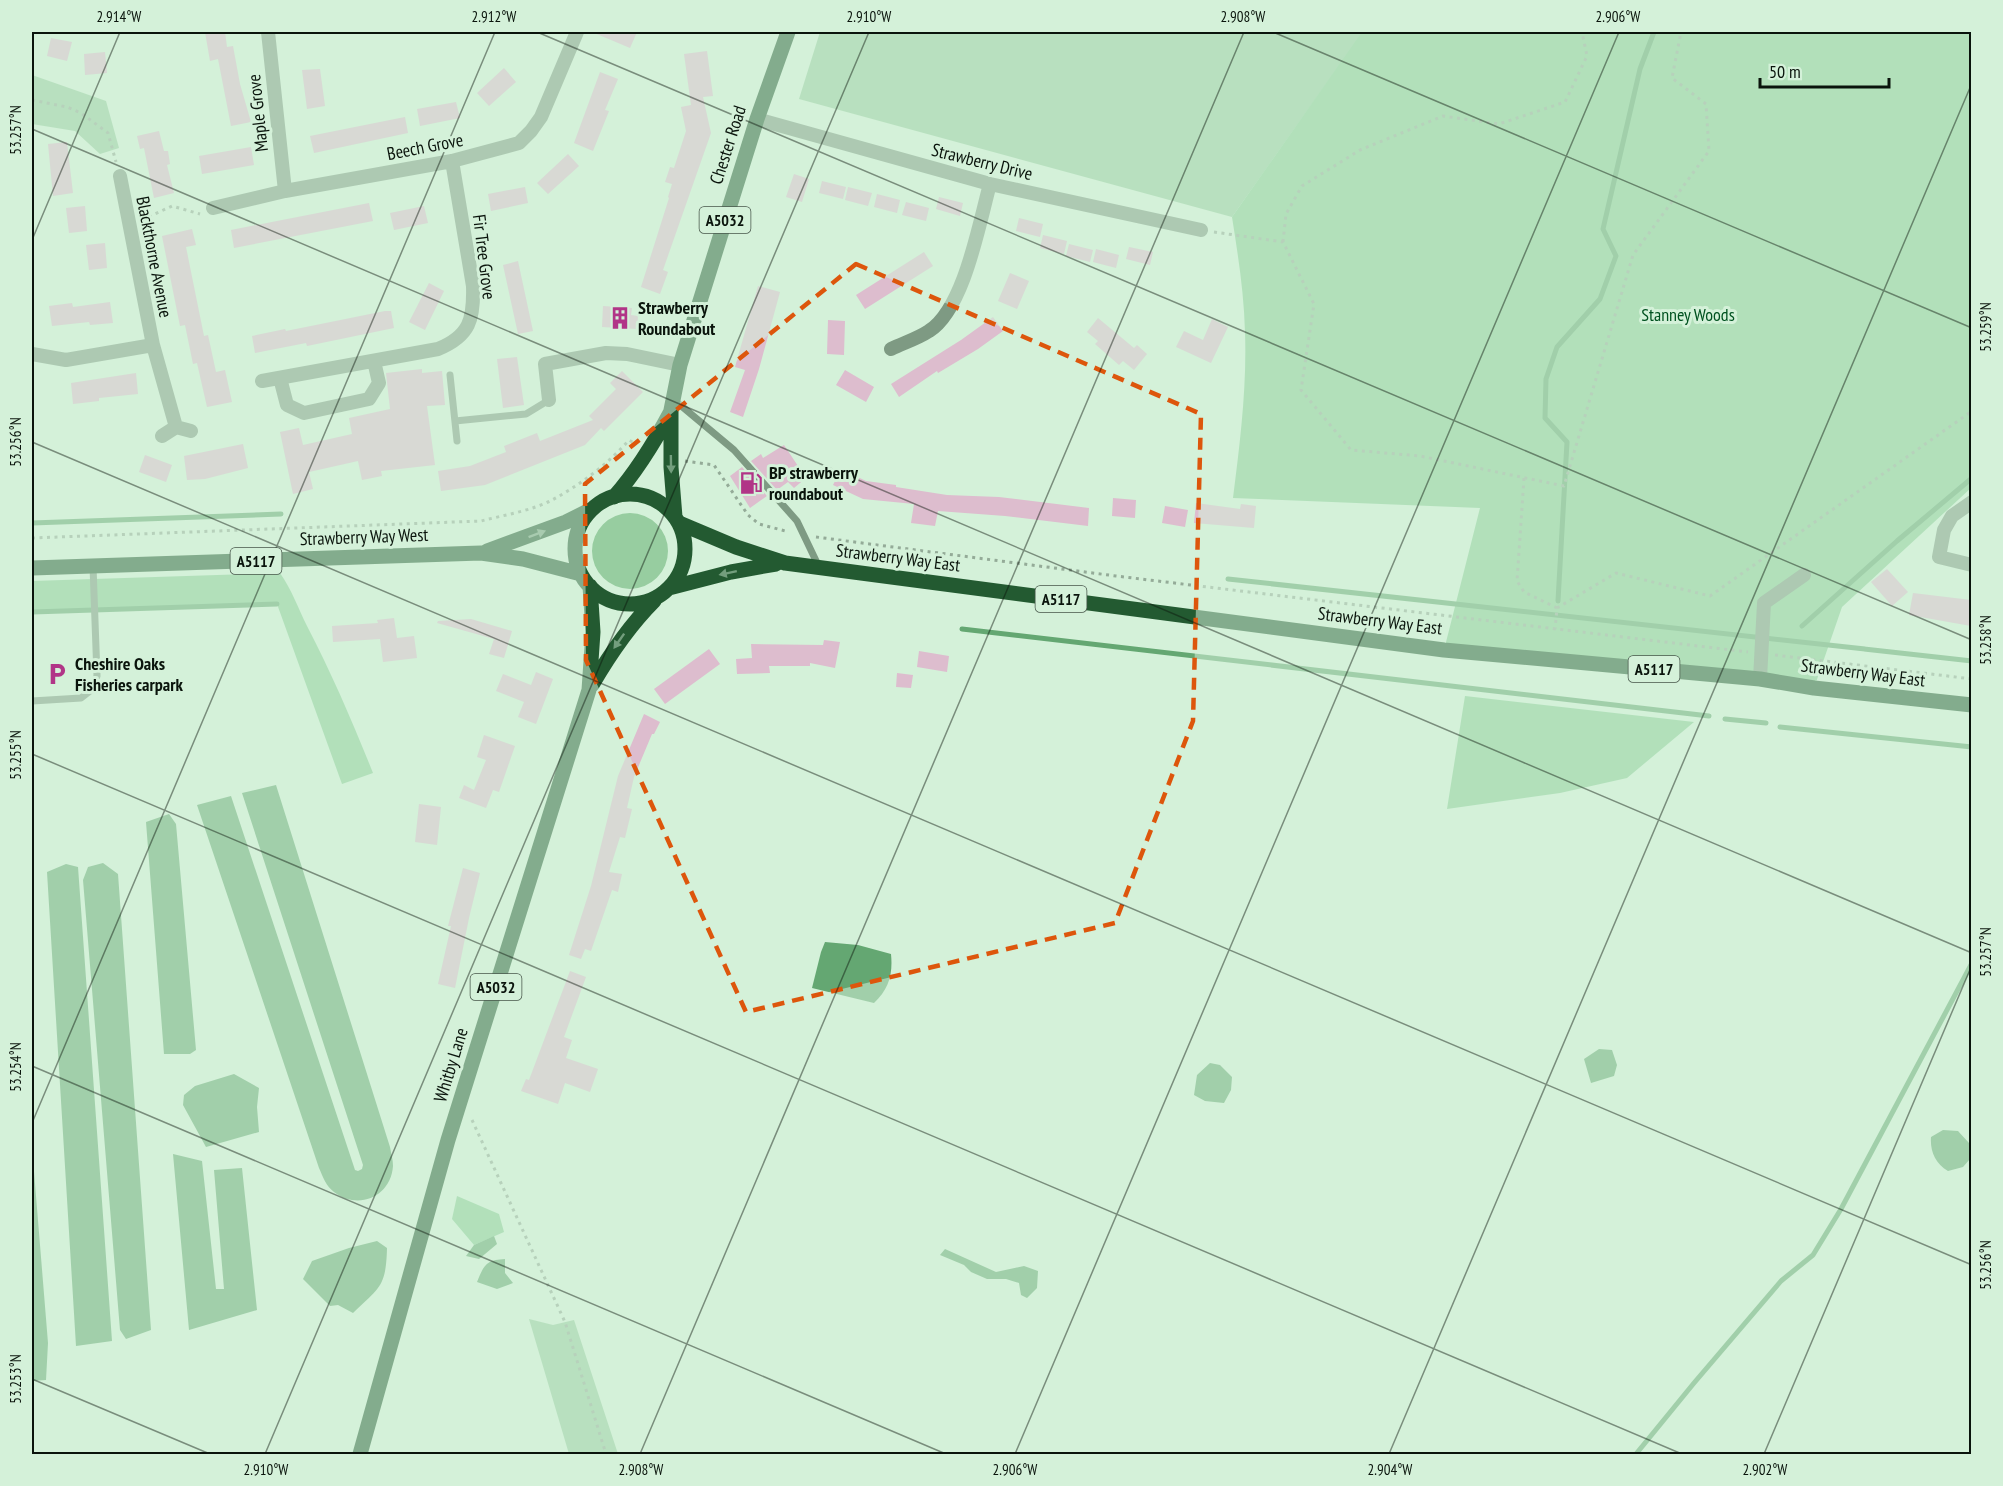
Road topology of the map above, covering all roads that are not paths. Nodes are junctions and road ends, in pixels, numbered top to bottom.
1 (268, 32) edge
2 (577, 32) edge
3 (788, 32) edge
4 (757, 119) junction
5 (452, 162) junction
6 (120, 176) road end
7 (990, 184) junction
8 (285, 191) junction
9 (213, 208) road end
10 (1201, 230) road end
11 (153, 345) junction
12 (891, 349) dead end
13 (32, 354) edge
14 (375, 360) junction
15 (680, 365) junction
16 (450, 375) dead end
17 (280, 378) junction
18 (262, 381) dead end
19 (549, 400) joint
20 (672, 405) junction
21 (455, 421) junction
22 (176, 427) junction
23 (191, 431) dead end
24 (162, 436) dead end
25 (457, 441) dead end
26 (614, 497) junction
27 (1971, 502) edge
28 (594, 508) junction
29 (677, 520) junction
30 (481, 553) junction
31 (785, 563) junction
32 (1971, 565) edge
33 (93, 566) junction
34 (32, 568) edge
35 (820, 568) junction
36 (1804, 574) dead end
37 (585, 580) junction
38 (663, 593) junction
39 (1760, 679) junction
40 (589, 690) junction
41 (32, 701) edge
42 (1971, 705) edge
43 (360, 1455) edge

1 - 8 street, Maple Grove
2 - 5 street, Beech Grove
3 - 4 main road, Chester Road / A5032
4 - 7 street, Strawberry Drive
4 - 15 main road, Chester Road / A5032
5 - 8 street, Beech Grove
5 - 14 street, Fir Tree Grove
6 - 11 street, Blackthorne Avenue
7 - 10 street, Strawberry Drive
7 - 12 street
8 - 9 street, Beech Grove
11 - 13 street, Blackthorne Avenue
11 - 22 street, Blackthorne Avenue
14 - 17 street, Fir Tree Grove
14 - 17 street
15 - 19 street
15 - 20 main road, Chester Road / A5032
16 - 21 lane
17 - 18 street, Fir Tree Grove
19 - 21 lane
20 - 26 main road, Chester Road / A5032
20 -> 29 main road, Chester Road / A5032
20 - 35 lane
21 - 25 lane
22 - 23 street
22 - 24 street
26 - 28 main road, A5117
26 - 29 main road, A5117
27 - 32 street
30 -> 28 main road, Strawberry Way West / A5117
28 - 37 main road, A5117
29 - 31 main road, Strawberry Way East / A5117
29 - 38 main road
30 - 33 main road, Strawberry Way West / A5117
30 - 37 main road, Strawberry Way West / A5117
31 - 35 main road, Strawberry Way East / A5117
31 -> 38 main road, Strawberry Way East / A5117
33 - 34 main road, Strawberry Way West / A5117
33 - 41 lane
35 - 39 main road, Strawberry Way East / A5117
36 - 39 street
37 - 38 main road, A5117
37 - 40 main road, Whitby Lane / A5032
38 -> 40 main road, Whitby Lane / A5032
39 - 42 main road, Strawberry Way East / A5117
40 - 43 main road, Whitby Lane / A5032

